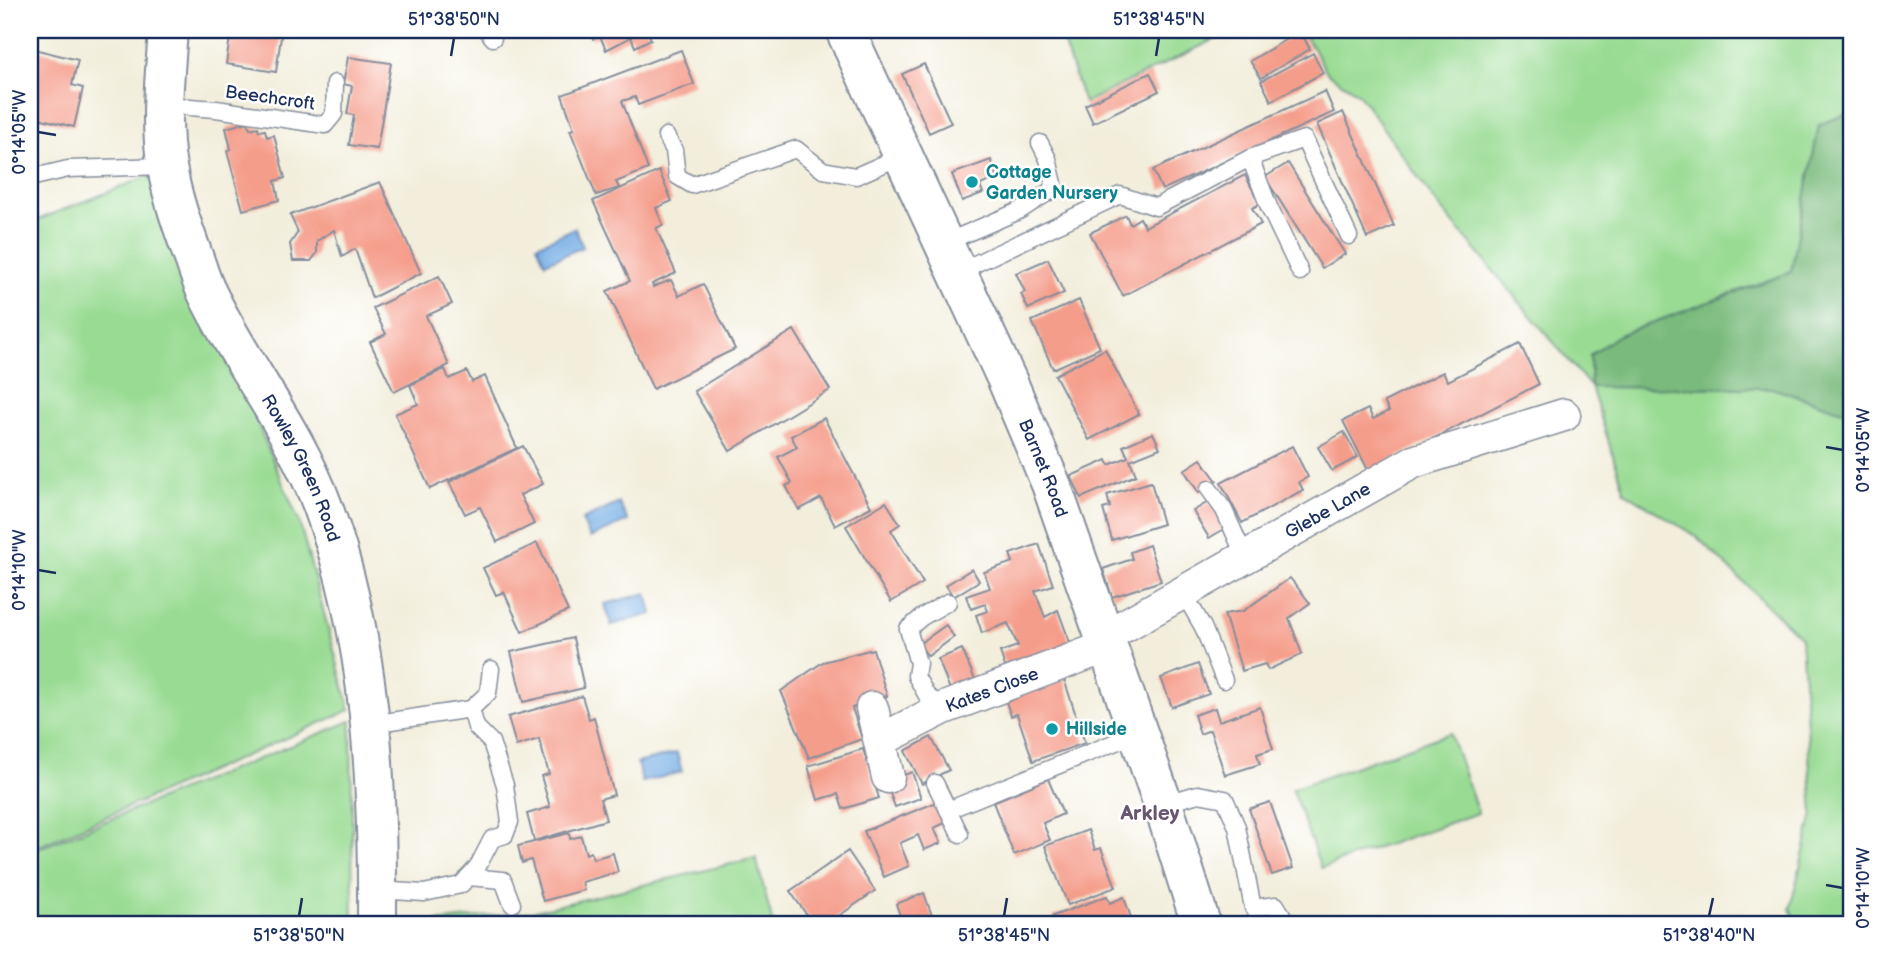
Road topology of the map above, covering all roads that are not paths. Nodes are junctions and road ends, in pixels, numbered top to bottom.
1 (167, 30) edge
2 (845, 30) edge
3 (335, 83) dead end
4 (163, 105) junction
5 (666, 136) dead end
6 (1040, 143) dead end
7 (904, 155) junction
8 (1250, 158) junction
9 (167, 166) junction
10 (30, 178) edge
11 (1349, 236) dead end
12 (951, 257) junction
13 (1300, 272) dead end
14 (1563, 415) dead end
15 (1209, 489) dead end
16 (1245, 557) junction
17 (1184, 592) junction
18 (948, 602) dead end
19 (1106, 641) junction
20 (491, 669) dead end
21 (1224, 680) dead end
22 (872, 708) dead end
23 (944, 708) junction
24 (471, 709) junction
25 (371, 723) junction
26 (1138, 733) junction
27 (881, 740) junction
28 (888, 777) dead end
29 (935, 783) dead end
30 (1163, 804) junction
31 (948, 810) junction
32 (960, 834) dead end
33 (468, 877) junction
34 (512, 904) dead end
35 (378, 907) edge
36 (1201, 924) edge
37 (1288, 924) edge

1 - 4 main road, Rowley Green Road
2 - 7 main road, Barnet Road
3 - 4 lane, Beechcroft
4 - 9 main road, Rowley Green Road
5 - 7 lane
6 - 12 lane
7 - 12 main road, Barnet Road
8 - 11 lane
8 - 12 lane
8 - 13 lane
9 - 10 lane
9 - 25 main road, Rowley Green Road
12 - 19 main road, Barnet Road
14 - 16 street, Glebe Lane
15 - 16 lane
16 - 17 street, Glebe Lane
17 - 19 street, Glebe Lane
17 - 21 lane
18 - 23 lane
19 - 23 street, Kates Close
19 - 26 main road, Barnet Road
20 - 24 lane
22 - 27 street
23 - 27 street, Kates Close
24 - 25 lane
24 - 33 lane
25 - 35 main road, Rowley Green Road
26 - 30 main road, Barnet Road
26 - 31 lane
27 - 28 street
29 - 31 lane
30 - 36 main road, Barnet Road
30 - 37 lane
31 - 32 lane
33 - 34 lane
33 - 35 lane

